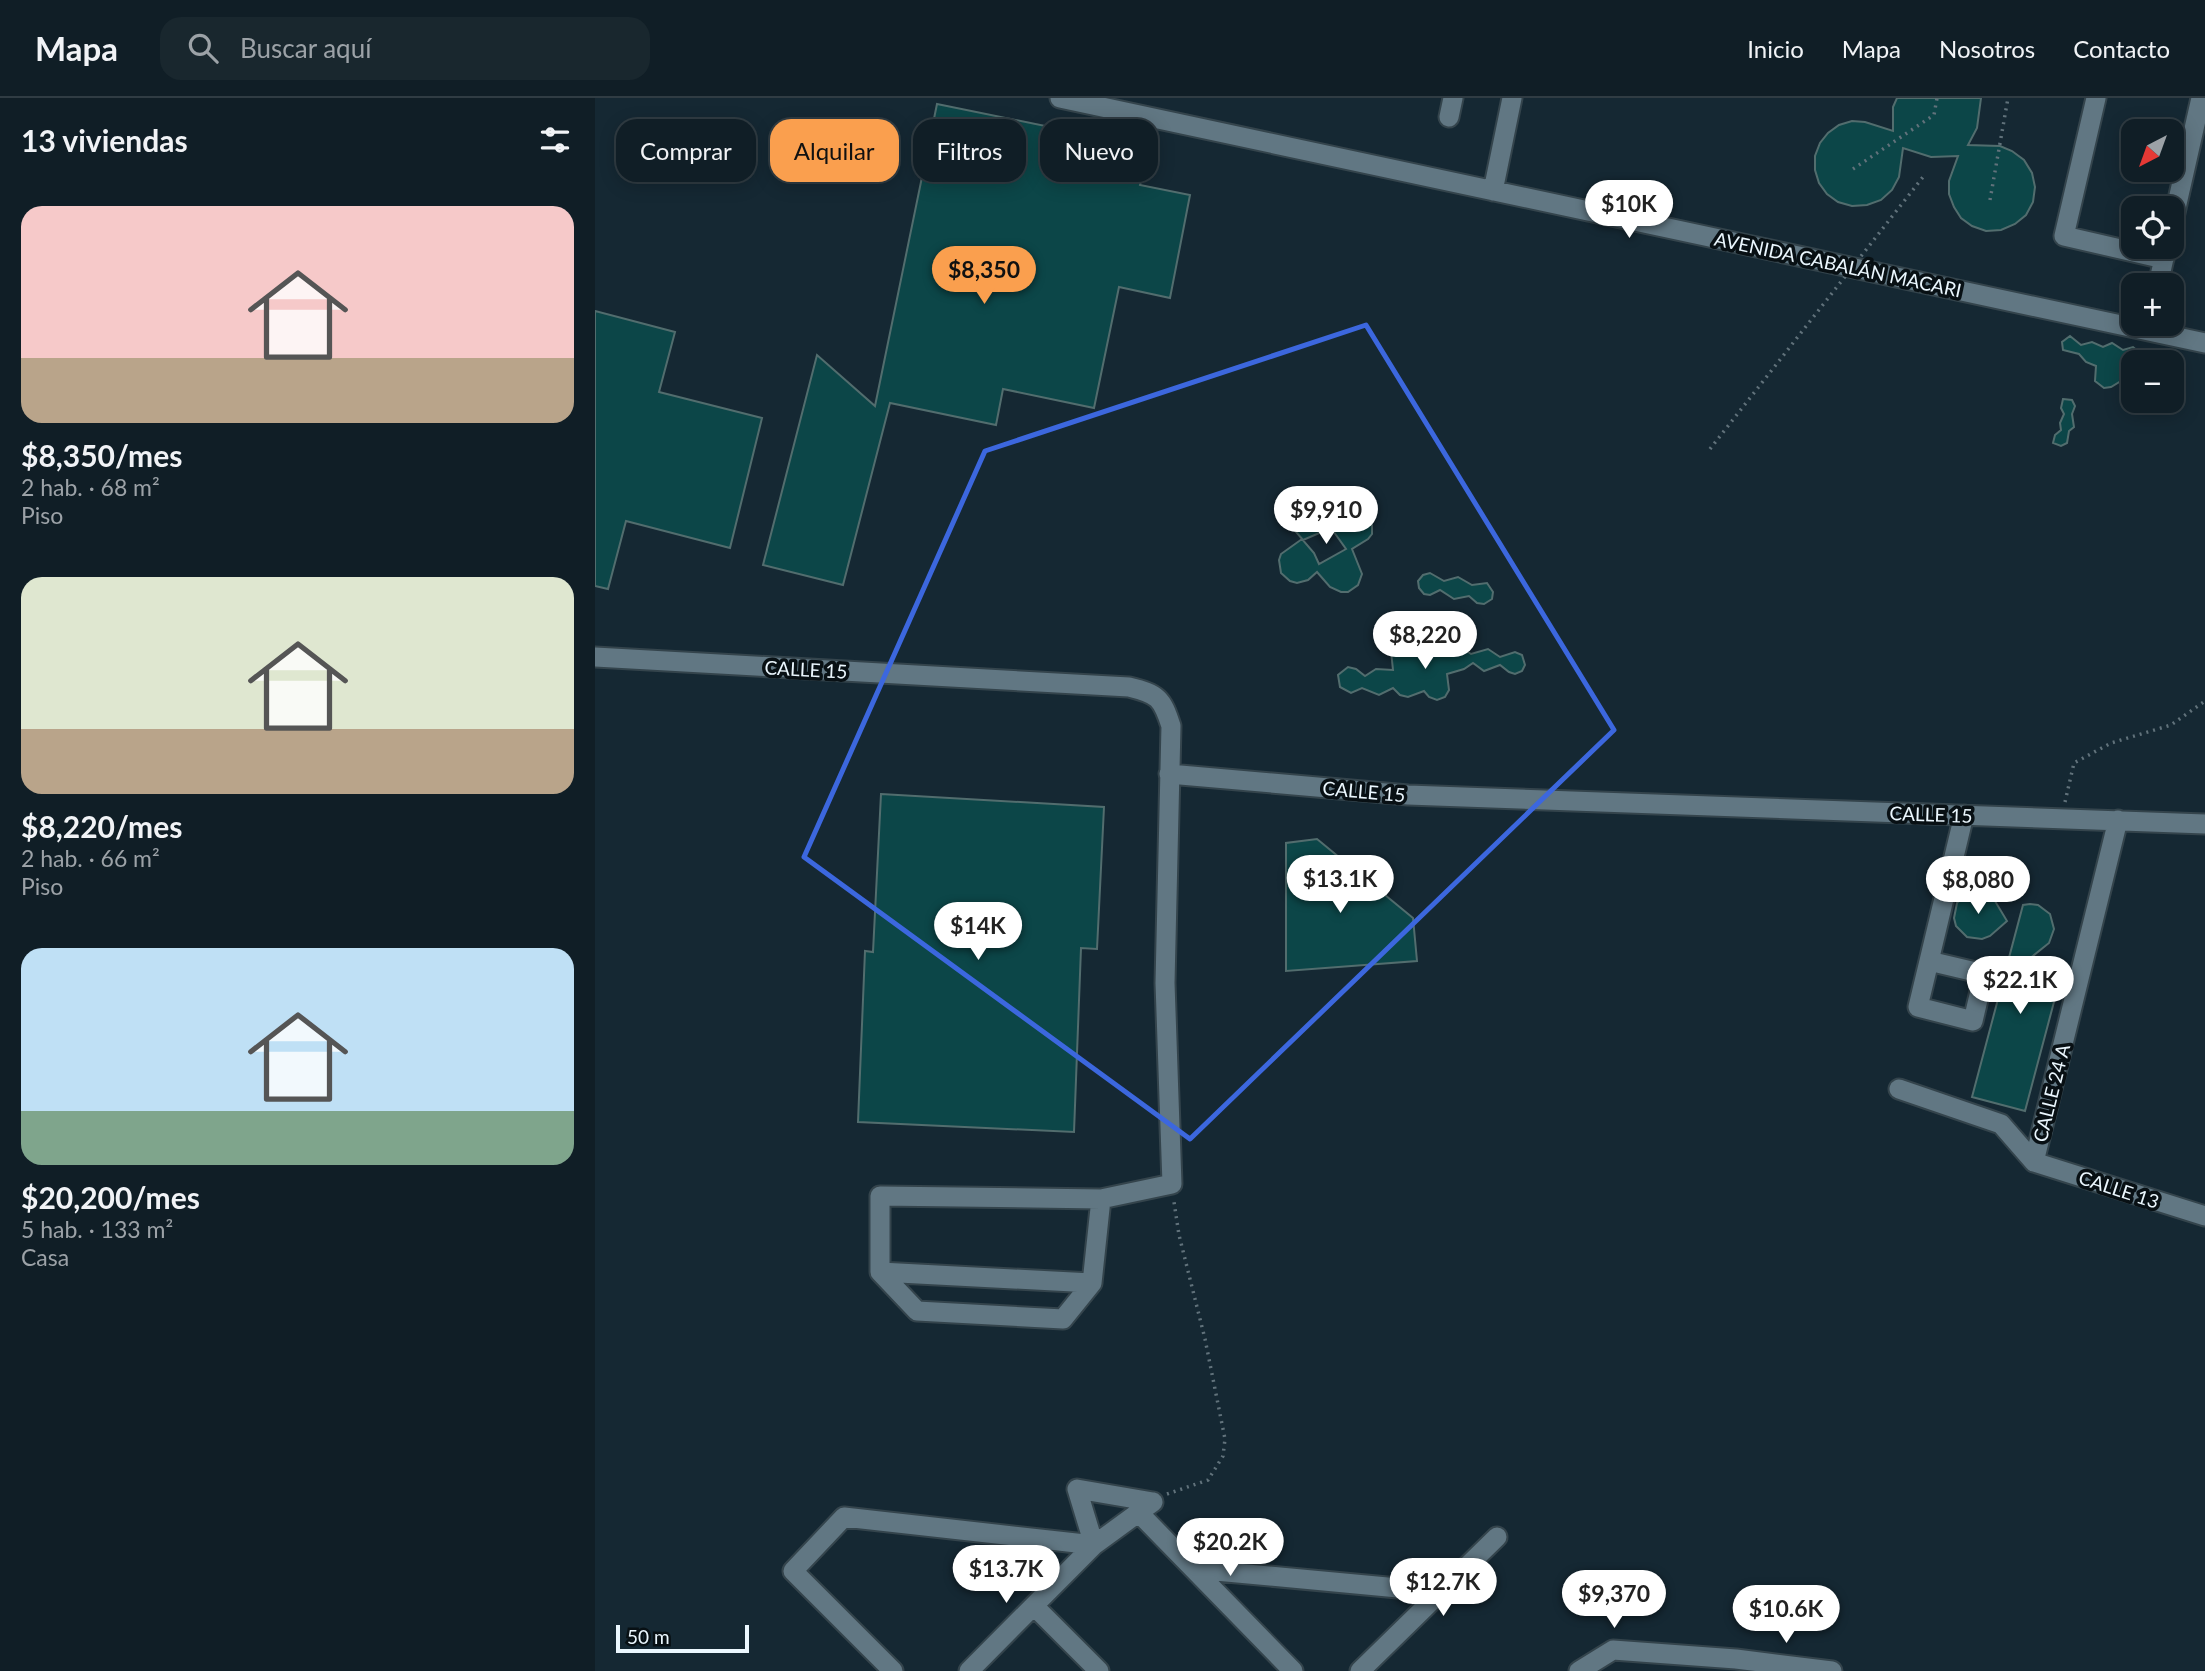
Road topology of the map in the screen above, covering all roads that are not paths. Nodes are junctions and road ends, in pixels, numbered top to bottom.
1 (1061, 98) edge
2 (1512, 98) edge
3 (2096, 98) edge
4 (2201, 98) edge
5 (1493, 191) junction
6 (2179, 196) edge
7 (2121, 246) edge
8 (2121, 321) edge
9 (2180, 336) edge
10 (2205, 343) edge
11 (595, 657) edge
12 (1170, 774) junction
13 (1964, 815) junction
14 (2118, 820) junction
15 (2205, 824) edge
16 (1929, 961) dead end
17 (1899, 1089) dead end
18 (2034, 1162) junction
19 (1101, 1199) junction
20 (2205, 1216) edge
21 (880, 1272) junction
22 (1092, 1283) junction
23 (1146, 1507) junction
24 (1497, 1536) dead end
25 (1094, 1545) junction
26 (1193, 1569) junction
27 (1441, 1592) junction
28 (1034, 1606) junction
29 (1664, 1654) junction
30 (1731, 1665) edge
31 (893, 1671) edge
32 (969, 1671) edge
33 (1099, 1671) edge
34 (1293, 1671) edge
35 (1360, 1671) edge
36 (1579, 1671) edge
37 (1674, 1671) edge
38 (1832, 1671) edge

1 - 5 street, AVENIDA CABALÁN MACARI
2 - 5 street
3 - 7 street
4 - 6 street
5 - 8 street, AVENIDA CABALÁN MACARI
9 - 10 street, AVENIDA CABALÁN MACARI
11 - 12 street, CALLE 15
12 - 13 street, CALLE 15
12 - 19 street
13 - 14 street, CALLE 15
13 - 16 street
14 - 15 street, CALLE 15
14 - 18 street, CALLE 24 A
17 - 18 street
18 - 20 street, CALLE 13
19 - 21 street
19 - 22 street
21 - 22 street
21 - 22 street
23 - 25 street
23 - 25 street
23 - 26 street
24 - 27 street
25 - 28 street
25 - 31 street
26 - 27 street
26 - 34 street
27 - 35 street
28 - 32 street
28 - 33 street
29 - 30 street
29 - 36 street
29 - 37 street
30 - 38 street

